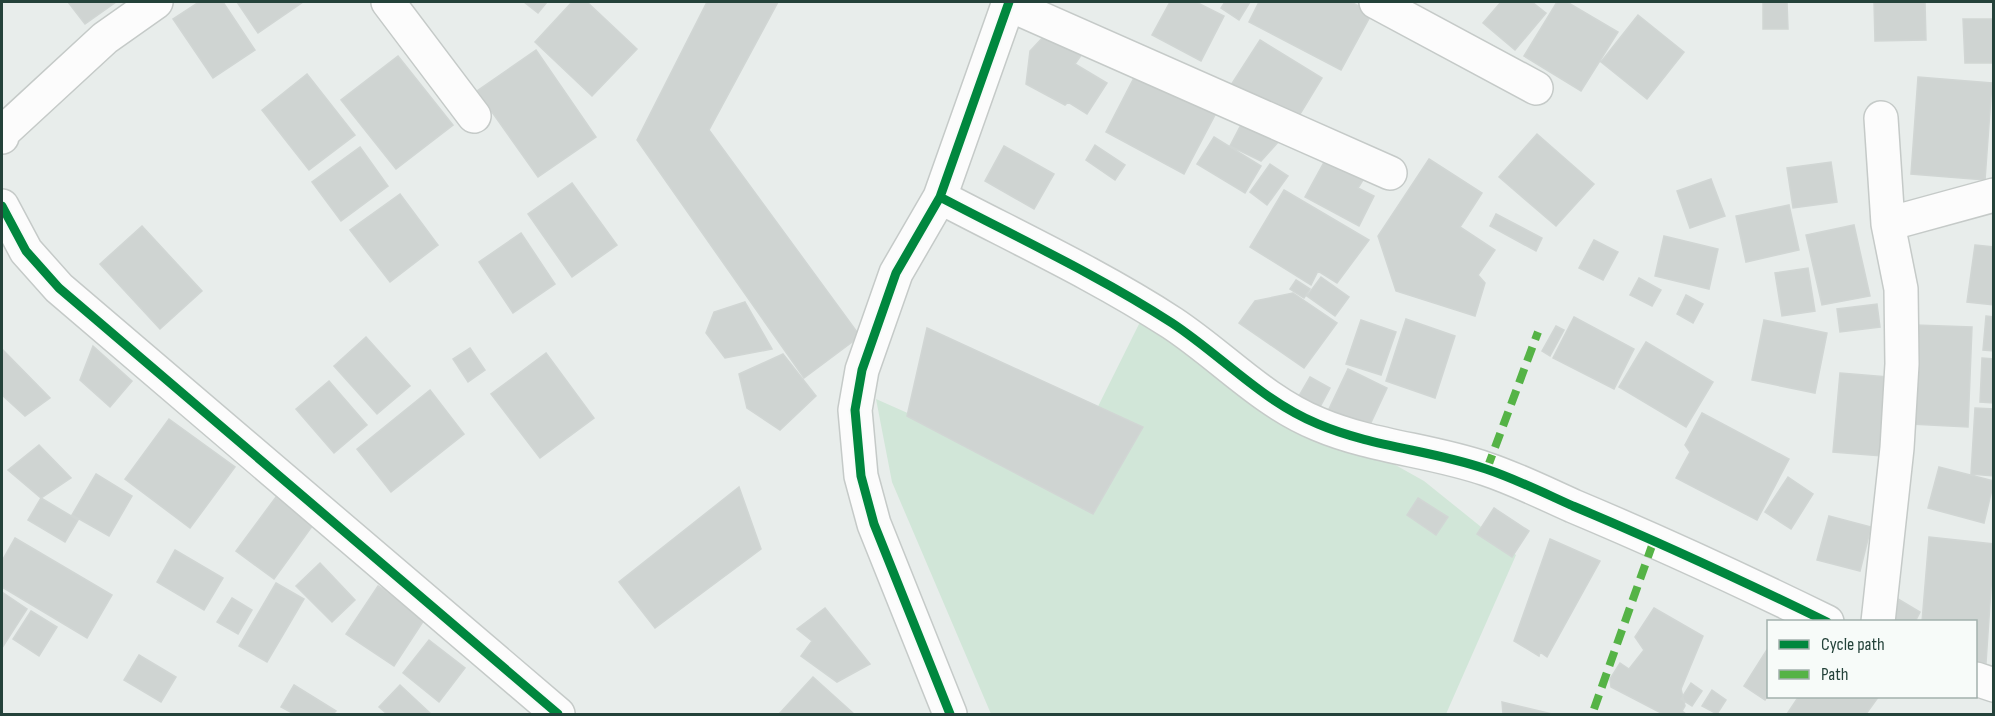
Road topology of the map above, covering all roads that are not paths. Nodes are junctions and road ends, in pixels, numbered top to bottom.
1 (156, 2) edge
2 (388, 2) edge
3 (1376, 2) edge
4 (1008, 3) edge
5 (1536, 88) dead end
6 (474, 116) dead end
7 (1881, 118) dead end
8 (2, 137) edge
9 (1390, 172) dead end
10 (1994, 195) edge
11 (940, 197) junction
12 (2, 206) edge
13 (1888, 224) junction
14 (1825, 620) edge
15 (1878, 620) edge
16 (1977, 679) edge
17 (1994, 686) edge
18 (558, 714) edge
19 (950, 714) edge

1 - 8 street
2 - 6 street
3 - 5 street
4 - 9 street
4 - 11 street
7 - 13 street
10 - 13 street
11 - 14 street
11 - 19 street
12 - 18 street
13 - 15 street
16 - 17 street

